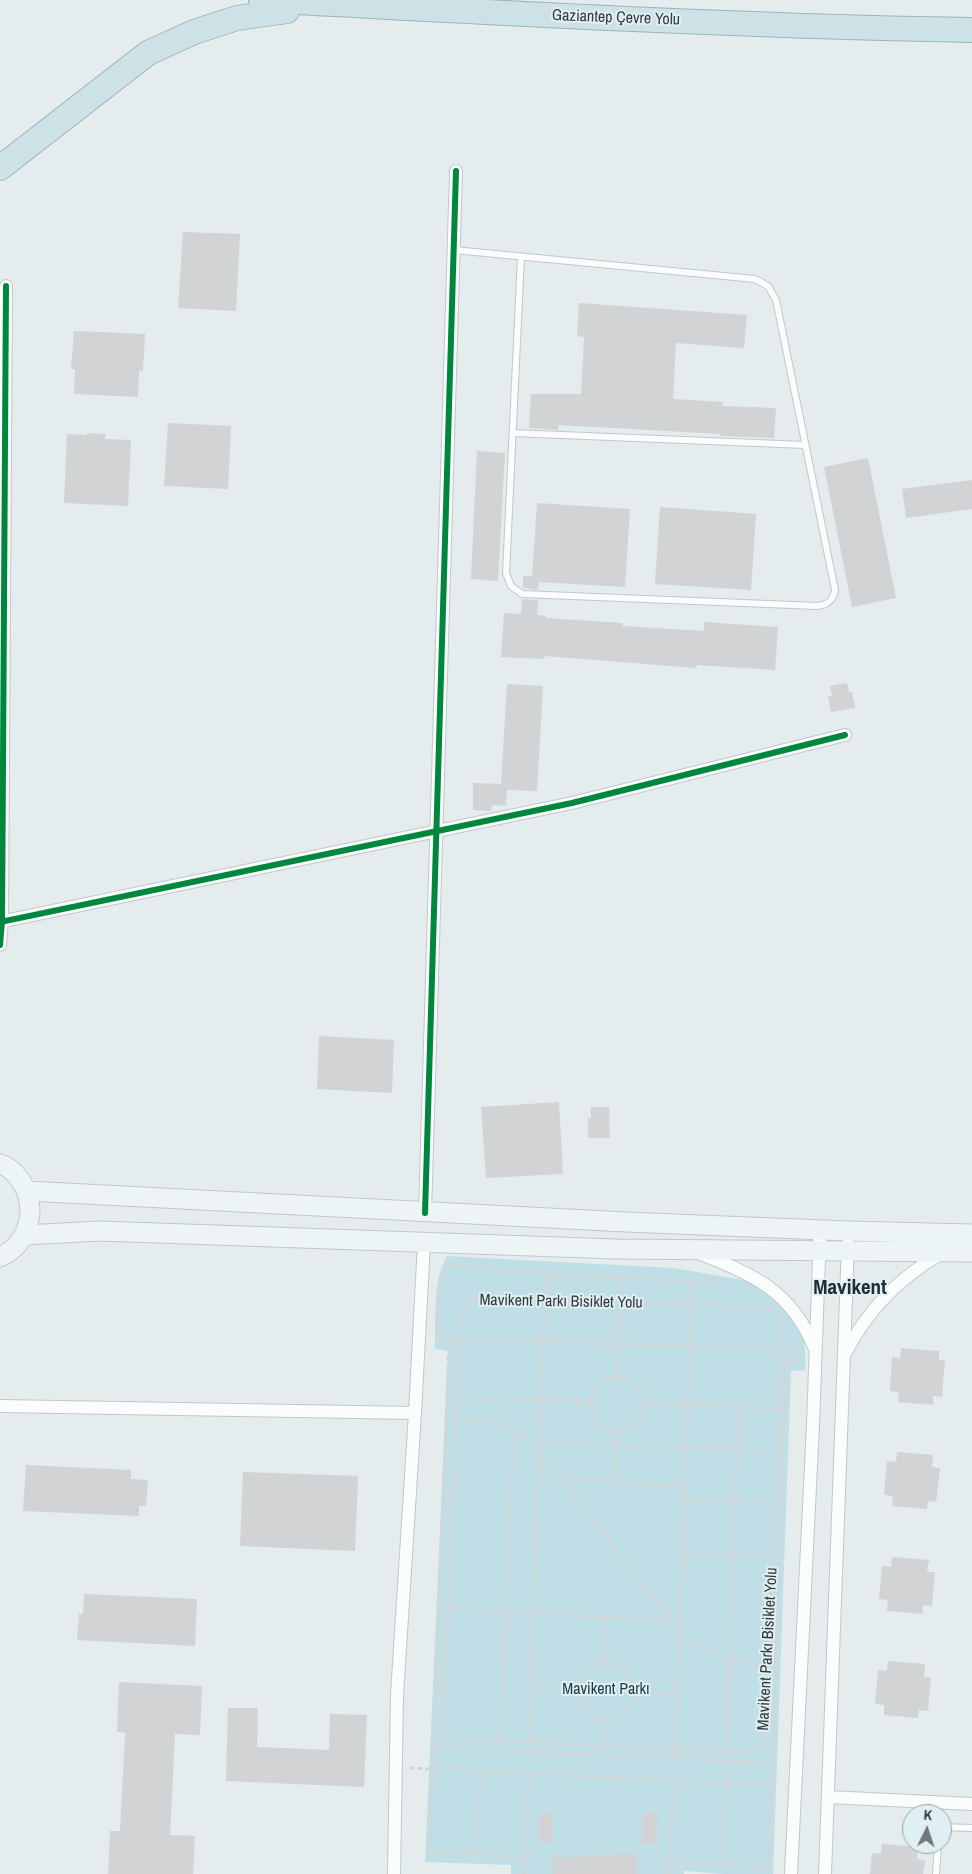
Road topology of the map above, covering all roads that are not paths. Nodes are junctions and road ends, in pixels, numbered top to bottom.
1 (261, 0) edge
2 (528, 14) junction
3 (972, 30) edge
4 (0, 168) edge
5 (456, 172) dead end
6 (454, 250) junction
7 (521, 257) junction
8 (6, 286) dead end
9 (513, 433) junction
10 (805, 446) junction
11 (845, 735) dead end
12 (436, 831) junction
13 (1, 921) edge
14 (0, 945) edge
15 (0, 1164) edge
16 (27, 1191) junction
17 (425, 1213) junction
18 (820, 1230) junction
19 (848, 1231) junction
20 (24, 1234) junction
21 (972, 1234) edge
22 (424, 1243) junction
23 (691, 1250) junction
24 (819, 1250) junction
25 (848, 1250) junction
26 (944, 1252) junction
27 (972, 1252) edge
28 (0, 1257) edge
29 (815, 1351) junction
30 (844, 1357) junction
31 (0, 1406) edge
32 (415, 1413) junction
33 (828, 1797) junction
34 (972, 1804) edge
35 (952, 1827) edge
36 (972, 1828) edge
37 (937, 1854) edge
38 (394, 1874) edge
39 (791, 1874) edge
40 (825, 1874) edge
41 (936, 1874) edge

1 - 2 highway, Gaziantep Çevre Yolu
2 - 3 highway, Gaziantep Çevre Yolu
2 - 4 highway
5 - 6 street
6 - 7 lane
6 - 12 street
7 - 9 lane
7 - 10 lane
8 - 13 street
9 - 10 lane
9 - 10 lane
11 - 12 street
12 - 13 street
12 - 17 street
13 - 14 street
15 - 16 main road
16 - 17 main road
16 - 20 main road
17 - 18 main road
18 - 19 main road
18 - 24 street
19 - 21 main road
19 - 25 street
20 - 22 main road
20 - 28 main road
22 - 23 main road
22 - 32 street
23 - 24 main road
23 - 29 street
24 - 25 main road
24 - 29 street
25 - 26 main road
25 - 30 street
26 - 27 main road
26 - 30 street
29 - 39 street
30 - 33 street
31 - 32 street
32 - 38 street
33 - 34 street
33 - 40 street
35 - 36 lane
37 - 41 lane

